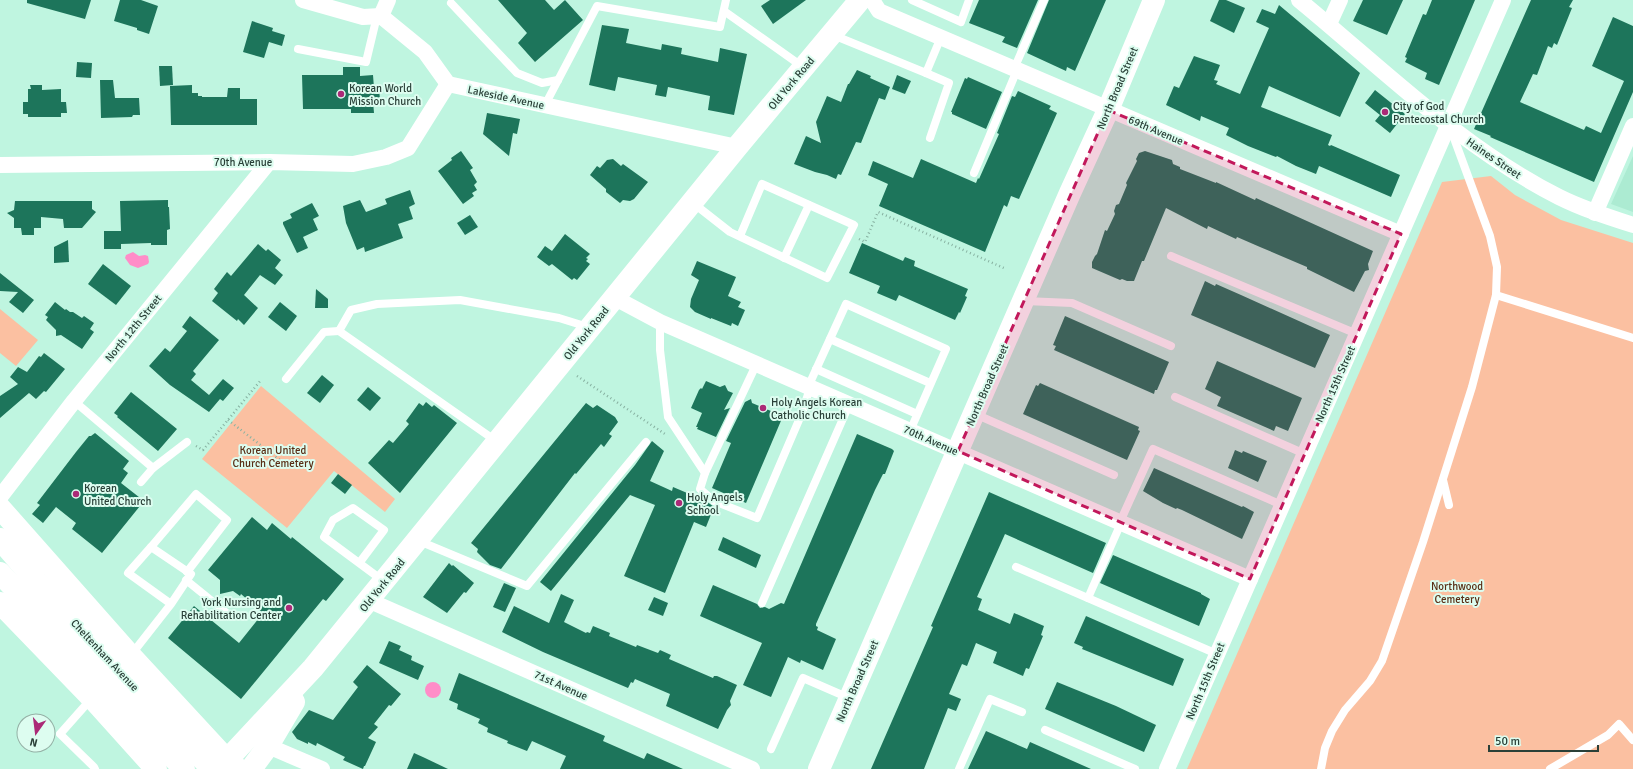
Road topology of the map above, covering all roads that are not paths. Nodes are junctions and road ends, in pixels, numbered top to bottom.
1 (303, 0) edge
2 (388, 0) edge
3 (726, 0) edge
4 (860, 0) edge
5 (872, 0) edge
6 (912, 0) edge
7 (969, 0) edge
8 (1044, 0) edge
9 (1154, 0) edge
10 (1299, 0) edge
11 (1340, 0) edge
12 (1503, 0) edge
13 (451, 3) dead end
14 (594, 3) edge
15 (724, 11) junction
16 (379, 16) junction
17 (1329, 24) junction
18 (832, 34) junction
19 (940, 38) junction
20 (298, 49) dead end
21 (804, 68) junction
22 (1016, 70) junction
23 (926, 73) junction
24 (558, 80) junction
25 (448, 84) junction
26 (545, 105) junction
27 (1108, 110) junction
28 (1449, 126) junction
29 (1633, 126) edge
30 (930, 138) dead end
31 (737, 147) junction
32 (268, 162) junction
33 (0, 165) edge
34 (974, 173) dead end
35 (692, 202) junction
36 (809, 205) junction
37 (1595, 213) junction
38 (1633, 225) edge
39 (1401, 234) junction
40 (740, 236) junction
41 (1171, 256) dead end
42 (784, 258) junction
43 (1496, 295) junction
44 (615, 298) junction
45 (1024, 301) junction
46 (660, 322) junction
47 (590, 328) junction
48 (339, 330) junction
49 (1357, 334) junction
50 (1633, 338) edge
51 (830, 339) junction
52 (1171, 346) dead end
53 (756, 365) junction
54 (816, 369) junction
55 (286, 379) dead end
56 (930, 384) junction
57 (809, 388) junction
58 (1175, 396) dead end
59 (74, 400) junction
60 (849, 405) junction
61 (917, 414) junction
62 (974, 414) junction
63 (910, 431) junction
64 (189, 442) road end
65 (498, 442) junction
66 (646, 442) dead end
67 (958, 451) junction
68 (1304, 454) junction
69 (153, 468) junction
70 (705, 473) junction
71 (1114, 475) dead end
72 (1443, 480) junction
73 (141, 482) dead end
74 (0, 497) edge
75 (1282, 505) junction
76 (1449, 505) dead end
77 (0, 508) edge
78 (1120, 523) junction
79 (0, 539) edge
80 (418, 541) junction
81 (151, 547) junction
82 (360, 562) junction
83 (1016, 567) dead end
84 (0, 573) edge
85 (187, 576) junction
86 (1250, 580) junction
87 (385, 582) junction
88 (1088, 598) junction
89 (370, 601) junction
90 (0, 603) edge
91 (762, 603) dead end
92 (171, 604) junction
93 (228, 614) dead end
94 (1217, 654) junction
95 (130, 655) junction
96 (313, 668) junction
97 (92, 698) junction
98 (850, 698) junction
99 (1022, 712) dead end
100 (1045, 730) dead end
101 (1633, 740) edge
102 (268, 746) junction
103 (771, 749) dead end
104 (224, 767) edge
105 (95, 769) edge
106 (156, 769) edge
107 (184, 769) edge
108 (251, 769) edge
109 (322, 769) edge
110 (752, 769) edge
111 (819, 769) edge
112 (959, 769) edge
113 (1135, 769) edge
114 (1167, 769) edge
115 (1321, 769) edge
116 (1550, 769) edge

1 - 16 street
2 - 16 street
3 - 15 lane
4 - 18 main road, Old York Road
5 - 19 street, 69th Avenue
6 - 7 lane
8 - 22 lane
9 - 27 main road, North Broad Street
10 - 17 street, Haines Street
11 - 17 street
12 - 28 street, North 15th Street
13 - 24 lane
14 - 15 lane
14 - 24 lane
15 - 21 lane
16 - 20 lane
16 - 25 street
17 - 28 street, Haines Street
18 - 21 main road, Old York Road
18 - 23 lane
19 - 22 street, 69th Avenue
19 - 23 lane
21 - 31 main road, Old York Road
22 - 27 street, 69th Avenue
22 - 34 lane
23 - 30 lane
24 - 26 lane
25 - 26 street, Lakeside Avenue
25 - 32 street, 70th Avenue
26 - 31 street, Lakeside Avenue
27 - 39 street, 69th Avenue
27 - 45 main road, North Broad Street
28 - 37 street, Haines Street
28 - 39 street, North 15th Street
28 - 43 lane
29 - 37 street
31 - 35 main road, Old York Road
32 - 33 street, 70th Avenue
32 - 59 street, North 12th Street
35 - 40 lane
35 - 44 main road, Old York Road
36 - 40 lane
36 - 42 lane
36 - 42 lane
37 - 38 street, Haines Street
39 - 49 street, North 15th Street
40 - 42 lane
41 - 49 lane
43 - 50 lane
43 - 72 lane
44 - 46 street, 70th Avenue
44 - 47 main road, Old York Road
45 - 52 lane
45 - 62 main road, North Broad Street
46 - 53 street, 70th Avenue
46 - 70 lane
47 - 48 lane
47 - 65 main road, Old York Road
48 - 55 lane
48 - 65 lane
49 - 68 street, North 15th Street
51 - 54 lane
51 - 56 lane
51 - 56 lane
53 - 57 street, 70th Avenue
53 - 70 lane
54 - 57 lane
54 - 61 lane
56 - 61 lane
57 - 60 street, 70th Avenue
57 - 70 lane
58 - 68 lane
59 - 69 lane
59 - 74 street, North 12th Street
60 - 63 street, 70th Avenue
60 - 91 lane
61 - 63 lane
62 - 67 main road, North Broad Street
62 - 71 lane
63 - 67 street, 70th Avenue
64 - 69 lane
65 - 80 main road, Old York Road
66 - 80 lane
67 - 78 street, 70th Avenue
67 - 98 main road, North Broad Street
68 - 75 street, North 15th Street
69 - 73 lane
72 - 76 lane
72 - 115 lane
75 - 78 lane
75 - 86 street, North 15th Street
77 - 95 main road
78 - 86 street, 70th Avenue
78 - 88 lane
79 - 104 main road, Cheltenham Avenue
80 - 87 main road, Old York Road
81 - 85 lane
81 - 85 lane
81 - 92 lane
82 - 82 lane
82 - 87 lane
83 - 88 lane
84 - 107 main road, Cheltenham Avenue
85 - 92 lane
85 - 93 lane
86 - 94 street, North 15th Street
87 - 89 main road, Old York Road
88 - 94 lane
89 - 96 main road, Old York Road
89 - 110 street, 71st Avenue
90 - 97 main road
92 - 95 lane
94 - 114 street, North 15th Street
95 - 104 main road
96 - 102 main road, Old York Road
96 - 104 main road, Old York Road
97 - 105 lane
97 - 106 main road
98 - 103 lane
98 - 111 main road, North Broad Street
99 - 112 lane
100 - 113 lane
101 - 116 lane
102 - 108 main road, Old York Road
102 - 109 street

